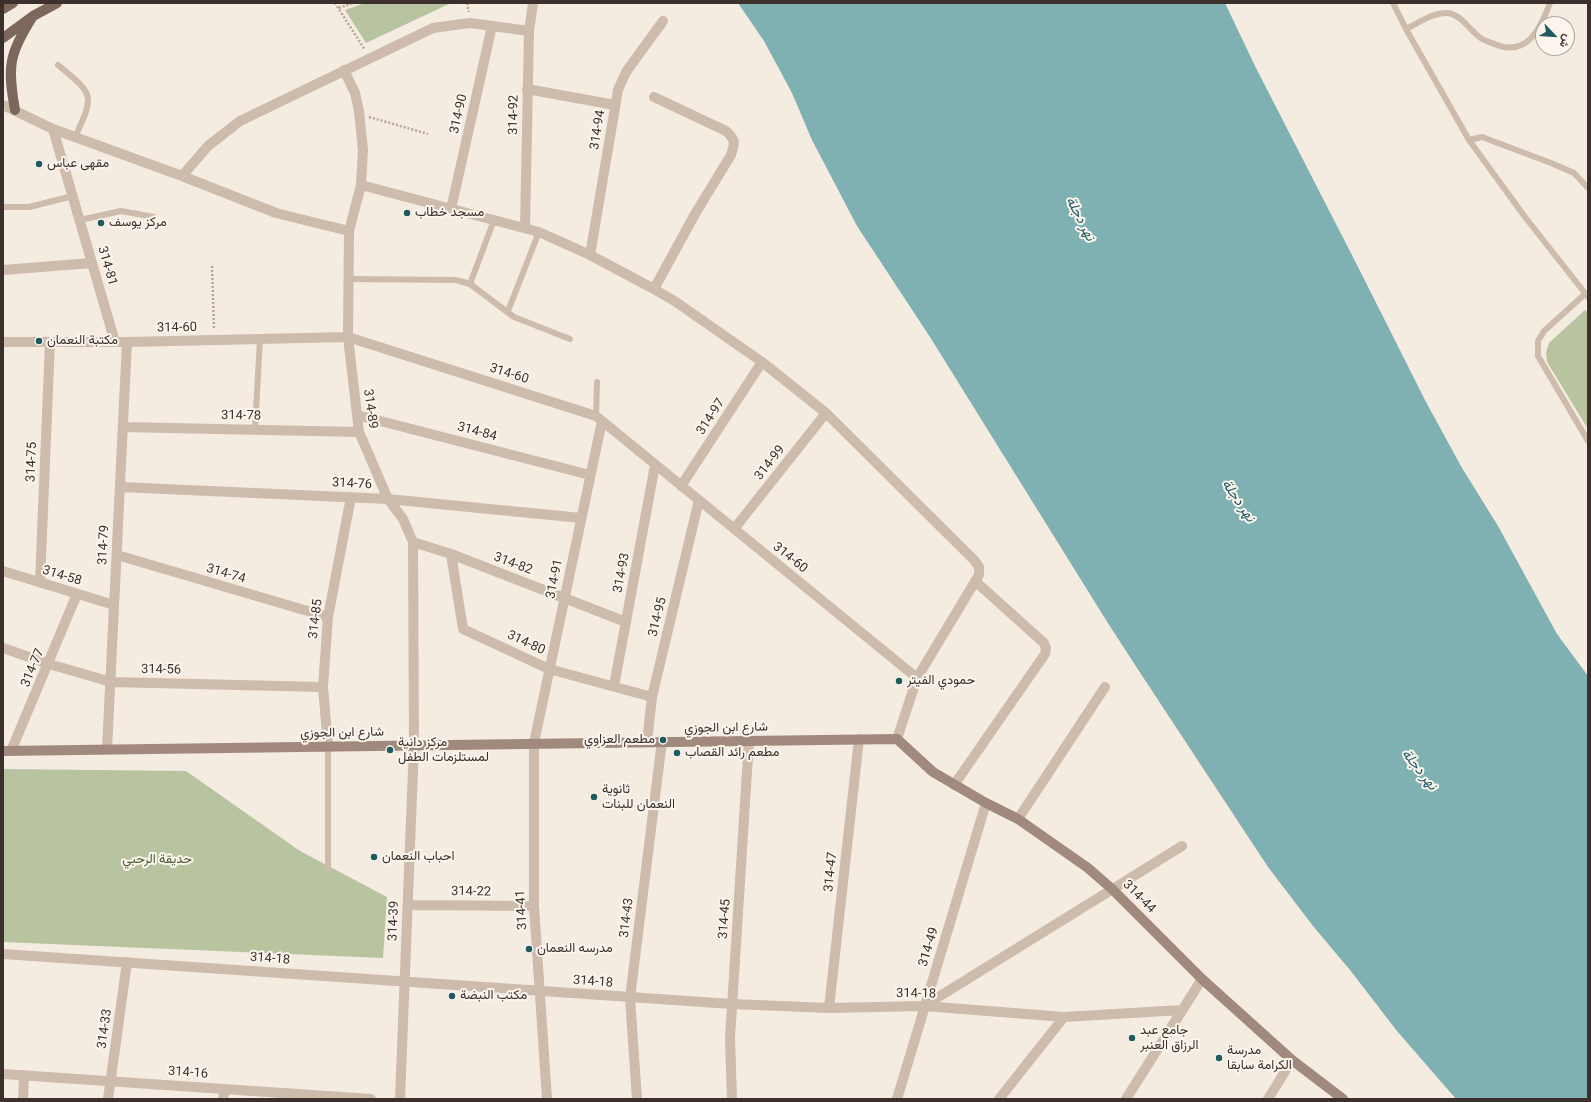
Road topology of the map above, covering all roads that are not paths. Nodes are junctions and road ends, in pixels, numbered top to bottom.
1 (13, 3) edge
2 (57, 3) edge
3 (534, 3) edge
4 (1393, 3) edge
5 (1550, 3) edge
6 (3, 8) edge
7 (33, 16) junction
8 (663, 21) dead end
9 (492, 26) junction
10 (1406, 29) junction
11 (529, 31) junction
12 (3, 38) edge
13 (58, 65) dead end
14 (344, 70) junction
15 (527, 89) junction
16 (654, 97) dead end
17 (3, 105) edge
18 (615, 105) junction
19 (15, 110) junction
20 (53, 129) junction
21 (75, 137) junction
22 (1469, 140) junction
23 (182, 176) junction
24 (361, 185) junction
25 (1588, 188) edge
26 (73, 196) junction
27 (3, 207) edge
28 (451, 209) junction
29 (154, 217) dead end
30 (80, 220) junction
31 (494, 220) junction
32 (525, 228) junction
33 (349, 231) junction
34 (539, 232) junction
35 (590, 255) junction
36 (92, 263) junction
37 (3, 270) edge
38 (349, 280) junction
39 (470, 284) junction
40 (654, 289) junction
41 (1586, 295) edge
42 (508, 311) junction
43 (348, 337) junction
44 (570, 338) dead end
45 (260, 339) junction
46 (3, 342) edge
47 (50, 342) junction
48 (115, 342) junction
49 (127, 342) junction
50 (762, 362) junction
51 (597, 382) dead end
52 (826, 413) junction
53 (357, 415) junction
54 (599, 418) junction
55 (123, 427) junction
56 (254, 430) junction
57 (359, 432) junction
58 (1588, 441) edge
59 (656, 464) junction
60 (590, 475) junction
61 (681, 486) junction
62 (120, 487) junction
63 (351, 497) junction
64 (388, 499) junction
65 (699, 500) junction
66 (581, 518) junction
67 (734, 529) junction
68 (412, 542) junction
69 (451, 554) junction
70 (117, 555) junction
71 (3, 571) edge
72 (975, 581) junction
73 (40, 582) junction
74 (78, 594) junction
75 (564, 597) junction
76 (114, 605) junction
77 (328, 617) junction
78 (626, 622) junction
79 (3, 648) edge
80 (49, 664) junction
81 (549, 669) junction
82 (917, 678) junction
83 (110, 682) junction
84 (323, 686) junction
85 (614, 686) junction
86 (1105, 687) dead end
87 (652, 697) junction
88 (859, 739) junction
89 (897, 739) junction
90 (749, 740) junction
91 (662, 741) junction
92 (647, 742) junction
93 (534, 743) junction
94 (414, 744) junction
95 (328, 746) junction
96 (107, 749) junction
97 (7, 751) edge
98 (954, 785) junction
99 (986, 802) junction
100 (1018, 819) junction
101 (1182, 846) dead end
102 (328, 869) dead end
103 (1112, 889) junction
104 (408, 905) junction
105 (534, 906) junction
106 (3, 954) edge
107 (127, 962) junction
108 (1202, 979) junction
109 (405, 982) junction
110 (541, 992) junction
111 (630, 998) junction
112 (732, 1004) junction
113 (924, 1006) junction
114 (829, 1008) junction
115 (1182, 1010) junction
116 (1064, 1017) junction
117 (1292, 1060) junction
118 (3, 1074) edge
119 (24, 1075) junction
120 (110, 1081) junction
121 (224, 1094) edge
122 (356, 1098) edge
123 (23, 1099) edge
124 (108, 1099) edge
125 (371, 1099) edge
126 (400, 1099) edge
127 (547, 1099) edge
128 (637, 1099) edge
129 (732, 1099) edge
130 (897, 1099) edge
131 (999, 1099) edge
132 (1126, 1099) edge
133 (1268, 1099) edge
134 (1343, 1099) edge

1 - 6 main road
2 - 7 main road
3 - 11 street, 314-92
4 - 10 lane
5 - 10 lane
7 - 12 main road
7 - 19 main road
8 - 18 street, 314-94
9 - 11 street
9 - 14 street
9 - 28 street, 314-90
10 - 22 lane
11 - 15 street, 314-92
13 - 21 lane
14 - 23 street
14 - 24 street, 314-89
15 - 18 street
15 - 32 street, 314-92
16 - 40 street
17 - 19 street
18 - 35 street, 314-94
19 - 20 street
20 - 21 street
20 - 26 street, 314-81
21 - 23 street
22 - 25 lane
22 - 41 lane
23 - 33 street
24 - 28 street
24 - 33 street, 314-89
26 - 27 lane
26 - 30 street, 314-81
28 - 31 street
29 - 30 lane
30 - 36 street, 314-81
31 - 32 street
31 - 39 lane
32 - 34 street
33 - 38 street, 314-89
34 - 35 street
34 - 42 lane
35 - 40 street
36 - 37 street
36 - 48 street, 314-81
38 - 39 lane
38 - 43 street, 314-89
39 - 42 lane
40 - 50 street
41 - 58 lane
42 - 44 lane
43 - 45 street, 314-60
43 - 53 street, 314-89
43 - 54 street, 314-60
45 - 49 street, 314-60
45 - 56 lane
46 - 47 street, 314-60
47 - 48 street, 314-60
47 - 73 street, 314-75
48 - 49 street, 314-60
49 - 55 street, 314-79
50 - 52 street
50 - 61 street, 314-97
51 - 54 lane
52 - 67 street, 314-99
52 - 72 street
53 - 57 street, 314-89
53 - 60 street, 314-84
54 - 59 street, 314-60
54 - 60 street, 314-91
55 - 56 street, 314-78
55 - 62 street, 314-79
56 - 57 street, 314-78
57 - 64 street, 314-89
59 - 61 street, 314-60
59 - 78 street, 314-93
60 - 66 street, 314-91
61 - 65 street, 314-60
62 - 63 street, 314-76
62 - 70 street, 314-79
63 - 64 street, 314-76
63 - 77 street, 314-85
64 - 66 street, 314-76
64 - 68 street, 314-89
65 - 67 street, 314-60
65 - 87 street, 314-95
66 - 75 street, 314-91
67 - 82 street, 314-60
68 - 69 street, 314-82
68 - 94 street, 314-89
69 - 75 street, 314-82
69 - 81 street, 314-80
70 - 76 street, 314-79
70 - 77 street, 314-74
71 - 73 street, 314-58
72 - 82 street
72 - 98 street
73 - 74 street, 314-58
74 - 76 street, 314-58
74 - 80 street, 314-77
75 - 78 street, 314-82
75 - 81 street, 314-91
76 - 83 street, 314-79
77 - 84 street, 314-85
78 - 85 street, 314-93
79 - 80 street, 314-56
80 - 83 street, 314-56
80 - 97 street, 314-77
81 - 85 street, 314-80
81 - 93 street, 314-91
82 - 89 street
83 - 84 street, 314-56
83 - 96 street, 314-79
84 - 95 street, 314-85
85 - 87 street, 314-80
86 - 100 street
87 - 92 street, 314-95
88 - 89 street, شارع ابن الجوزي
88 - 90 street, شارع ابن الجوزي
88 - 114 street, 314-47
89 - 98 street, 314-44
90 - 91 street, شارع ابن الجوزي
90 - 112 street, 314-45
91 - 92 street, شارع ابن الجوزي
91 - 111 street, 314-43
92 - 93 street, شارع ابن الجوزي
93 - 94 street, شارع ابن الجوزي
93 - 105 street, 314-41
94 - 95 street, شارع ابن الجوزي
94 - 104 street, 314-39
95 - 96 street, شارع ابن الجوزي
95 - 102 lane
96 - 97 street, شارع ابن الجوزي
98 - 99 street, 314-44
99 - 100 street, 314-44
99 - 113 street, 314-49
100 - 103 street, 314-44
101 - 103 street
103 - 108 street, 314-44
103 - 113 street
104 - 105 street, 314-22
104 - 109 street, 314-39
105 - 110 street, 314-41
106 - 107 street, 314-18
107 - 109 street, 314-18
107 - 120 street, 314-33
108 - 115 street
108 - 117 street, 314-44
109 - 110 street, 314-18
109 - 126 street, 314-39
110 - 111 street, 314-18
110 - 127 street, 314-41
111 - 112 street, 314-18
111 - 128 street, 314-43
112 - 114 street, 314-18
112 - 129 street, 314-45
113 - 114 street, 314-18
113 - 116 street, 314-18
113 - 130 street, 314-49
115 - 116 street, 314-18
115 - 132 street
116 - 131 street
117 - 133 street
117 - 134 street, 314-44
118 - 119 street, 314-16
119 - 120 street, 314-16
119 - 123 street
120 - 121 street, 314-16
120 - 124 street, 314-33
121 - 122 street, 314-16
122 - 125 street, 314-16

